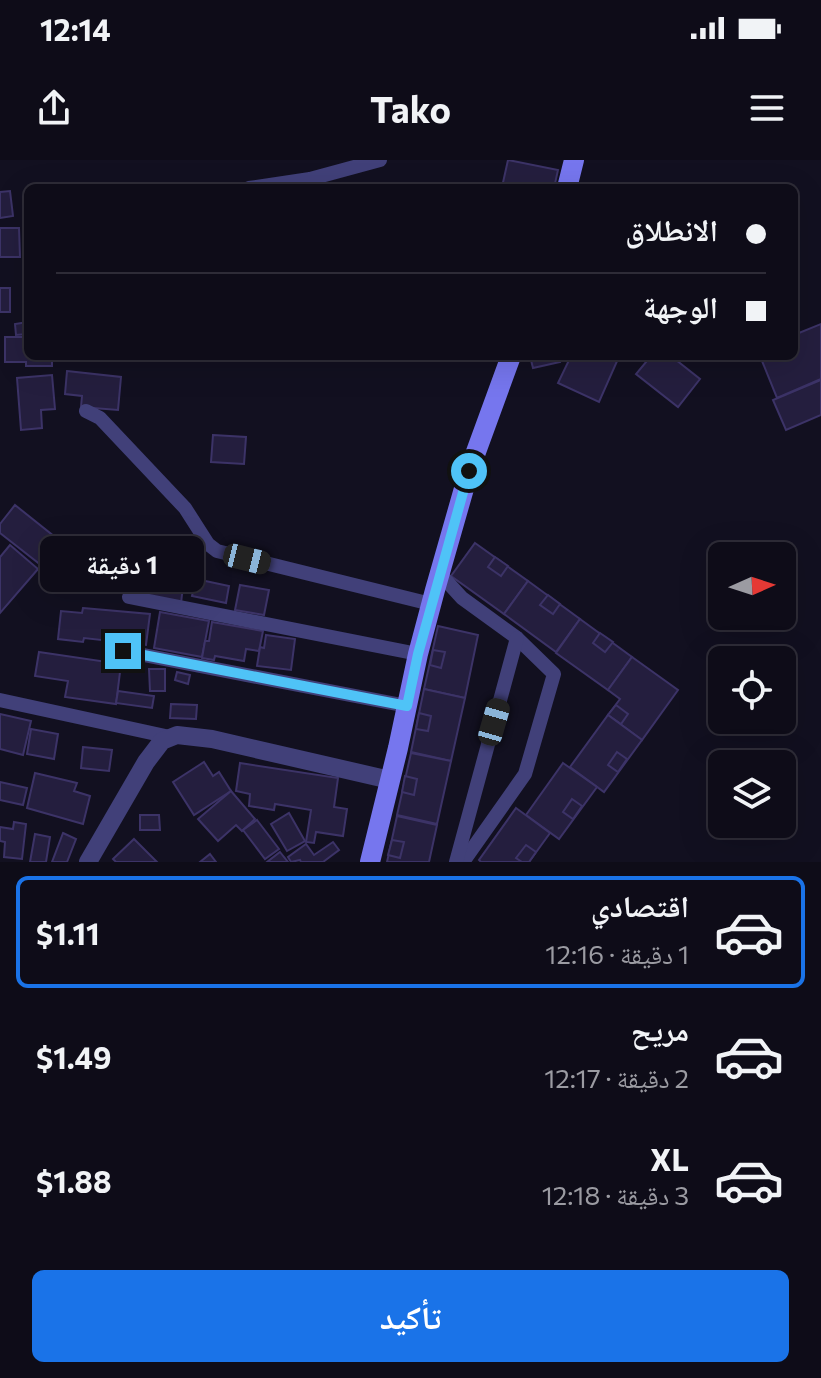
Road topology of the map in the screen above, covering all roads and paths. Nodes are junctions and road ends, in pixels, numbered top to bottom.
1 (380, 160) edge
2 (574, 160) edge
3 (276, 184) edge
4 (568, 184) edge
5 (510, 360) edge
6 (86, 411) dead end
7 (441, 575) junction
8 (129, 597) dead end
9 (431, 604) junction
10 (517, 638) junction
11 (123, 651) dead end
12 (418, 654) junction
13 (0, 700) edge
14 (407, 706) junction
15 (170, 737) junction
16 (390, 780) junction
17 (88, 862) edge
18 (370, 862) edge
19 (456, 862) edge
20 (463, 862) edge

1 - 3 street
2 - 4 main road
5 - 7 main road
6 - 9 street
7 - 9 main road
7 - 10 street
8 - 12 street
9 - 12 main road
10 - 19 street
10 - 20 street
11 - 14 street
12 - 14 main road
13 - 15 street
14 - 16 main road
15 - 16 street
15 - 17 street
16 - 18 main road

